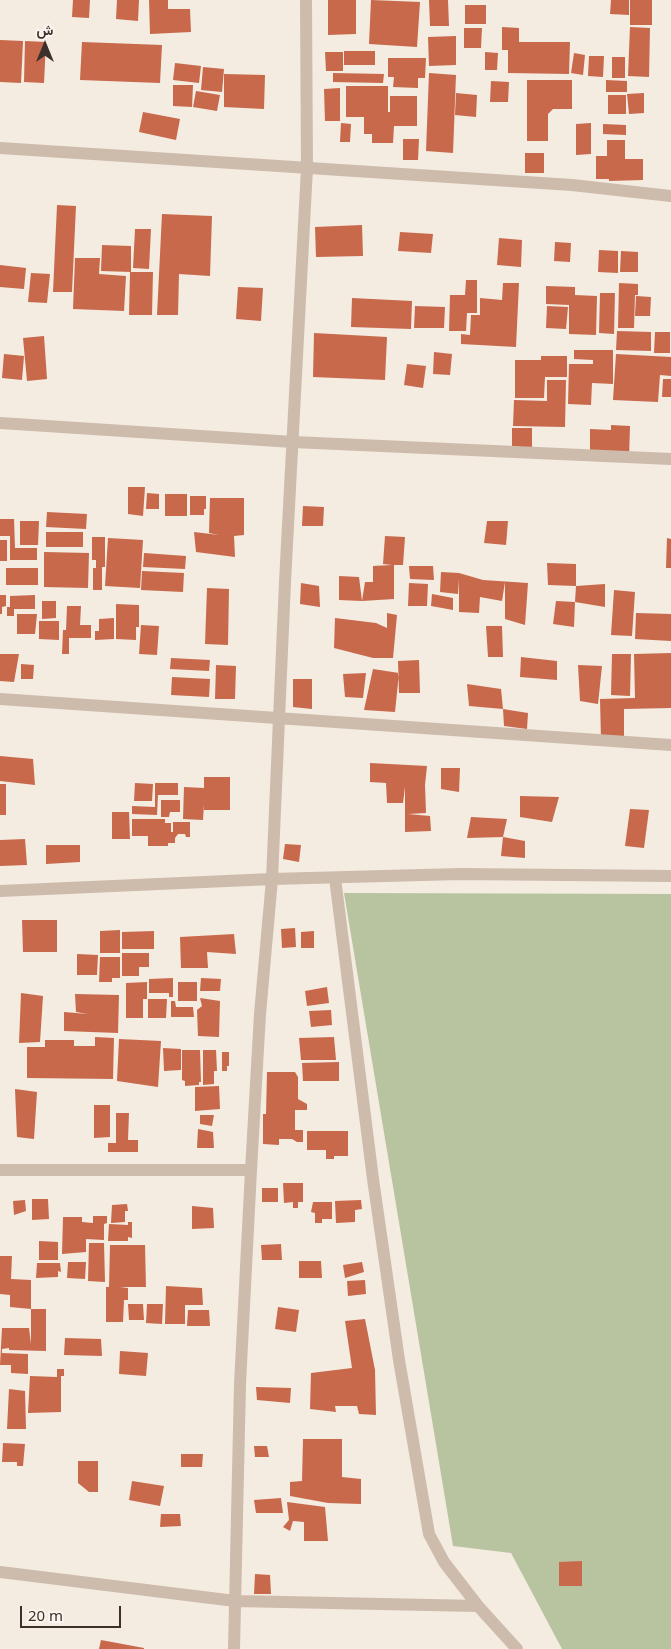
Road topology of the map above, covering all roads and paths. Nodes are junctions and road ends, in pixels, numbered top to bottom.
1 (306, 0) edge
2 (0, 148) edge
3 (307, 168) junction
4 (671, 196) edge
5 (0, 423) edge
6 (293, 442) junction
7 (671, 459) edge
8 (0, 699) edge
9 (278, 718) junction
10 (671, 745) edge
11 (671, 876) edge
12 (335, 878) junction
13 (272, 879) junction
14 (0, 891) edge
15 (0, 1170) edge
16 (251, 1170) junction
17 (0, 1572) edge
18 (235, 1602) junction
19 (478, 1606) junction
20 (234, 1649) edge
21 (517, 1649) edge

1 - 3 street
2 - 3 street
3 - 4 street
3 - 6 street
5 - 6 street
6 - 7 street
6 - 9 street
8 - 9 street
9 - 10 street
9 - 13 street
11 - 12 street
12 - 13 street
12 - 19 street
13 - 14 street
13 - 16 street
15 - 16 street
16 - 18 street
17 - 18 street
18 - 19 street
18 - 20 street
19 - 21 street

